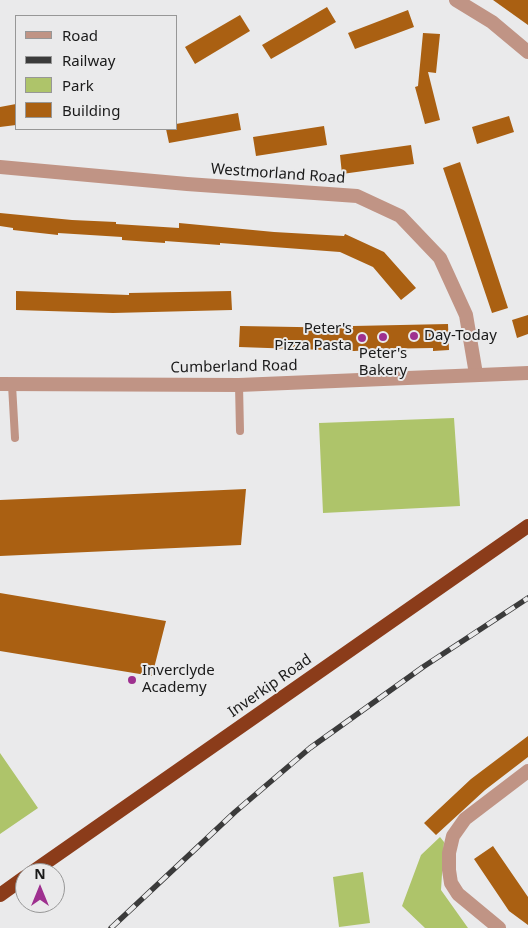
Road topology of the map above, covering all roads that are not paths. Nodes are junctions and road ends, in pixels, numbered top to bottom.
1 (456, 0) edge
2 (528, 52) edge
3 (0, 167) edge
4 (528, 373) edge
5 (476, 374) junction
6 (6, 385) edge
7 (239, 385) junction
8 (240, 431) dead end
9 (15, 438) dead end
10 (528, 526) edge
11 (528, 771) edge
12 (45, 863) edge
13 (15, 885) edge
14 (0, 895) edge
15 (499, 928) edge

1 - 2 street
3 - 5 street, Westmorland Road
4 - 5 street, Cumberland Road
5 - 7 street, Cumberland Road
6 - 7 street, Cumberland Road
6 - 9 lane
7 - 8 lane
10 - 12 highway, Inverkip Road
11 - 15 street
13 - 14 highway

